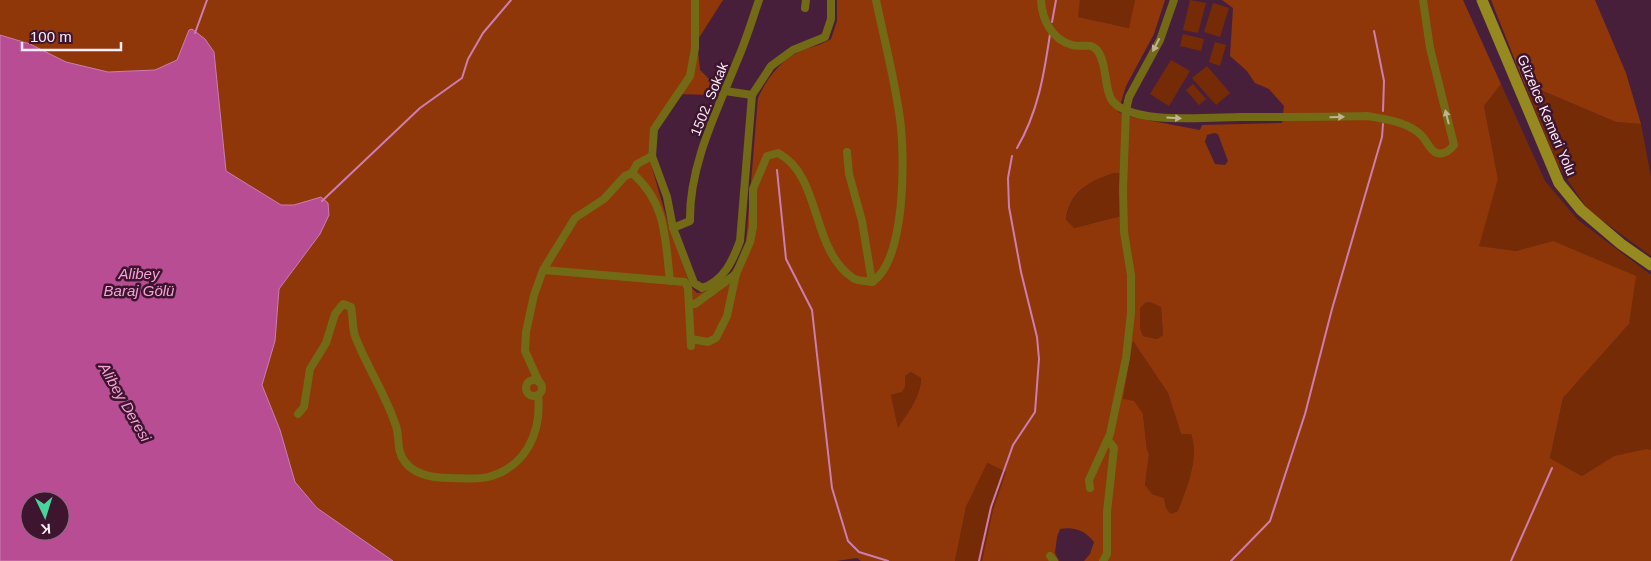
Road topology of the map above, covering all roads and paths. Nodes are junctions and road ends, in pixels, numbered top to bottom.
1 (695, 0) edge
2 (759, 0) edge
3 (831, 0) edge
4 (876, 0) edge
5 (1040, 0) edge
6 (1174, 0) edge
7 (1423, 0) edge
8 (1482, 0) edge
9 (725, 91) junction
10 (752, 96) junction
11 (1126, 110) junction
12 (847, 152) dead end
13 (652, 156) junction
14 (632, 173) junction
15 (673, 228) junction
16 (1651, 266) edge
17 (543, 270) junction
18 (736, 274) junction
19 (670, 281) junction
20 (872, 282) junction
21 (690, 304) junction
22 (540, 382) junction
23 (538, 395) junction
24 (298, 414) dead end
25 (1108, 440) junction
26 (1090, 488) dead end
27 (1103, 561) edge

1 - 13 street
2 - 9 street, 1502. Sokak
3 - 10 street
4 - 20 street
5 - 11 street
6 -> 11 street
11 -> 7 street
8 - 16 main road, Güzelce Kemeri Yolu
9 - 10 street
9 - 15 street, 1502. Sokak
10 - 15 street
11 - 25 street
12 - 20 street
13 - 14 street
13 - 15 street
14 - 17 street
14 - 19 street
17 - 19 street
17 - 22 street
18 - 20 street
18 - 21 street
18 - 21 street
19 - 21 street
22 - 23 street
22 - 23 street
23 - 24 street
25 - 26 street
25 - 27 street

